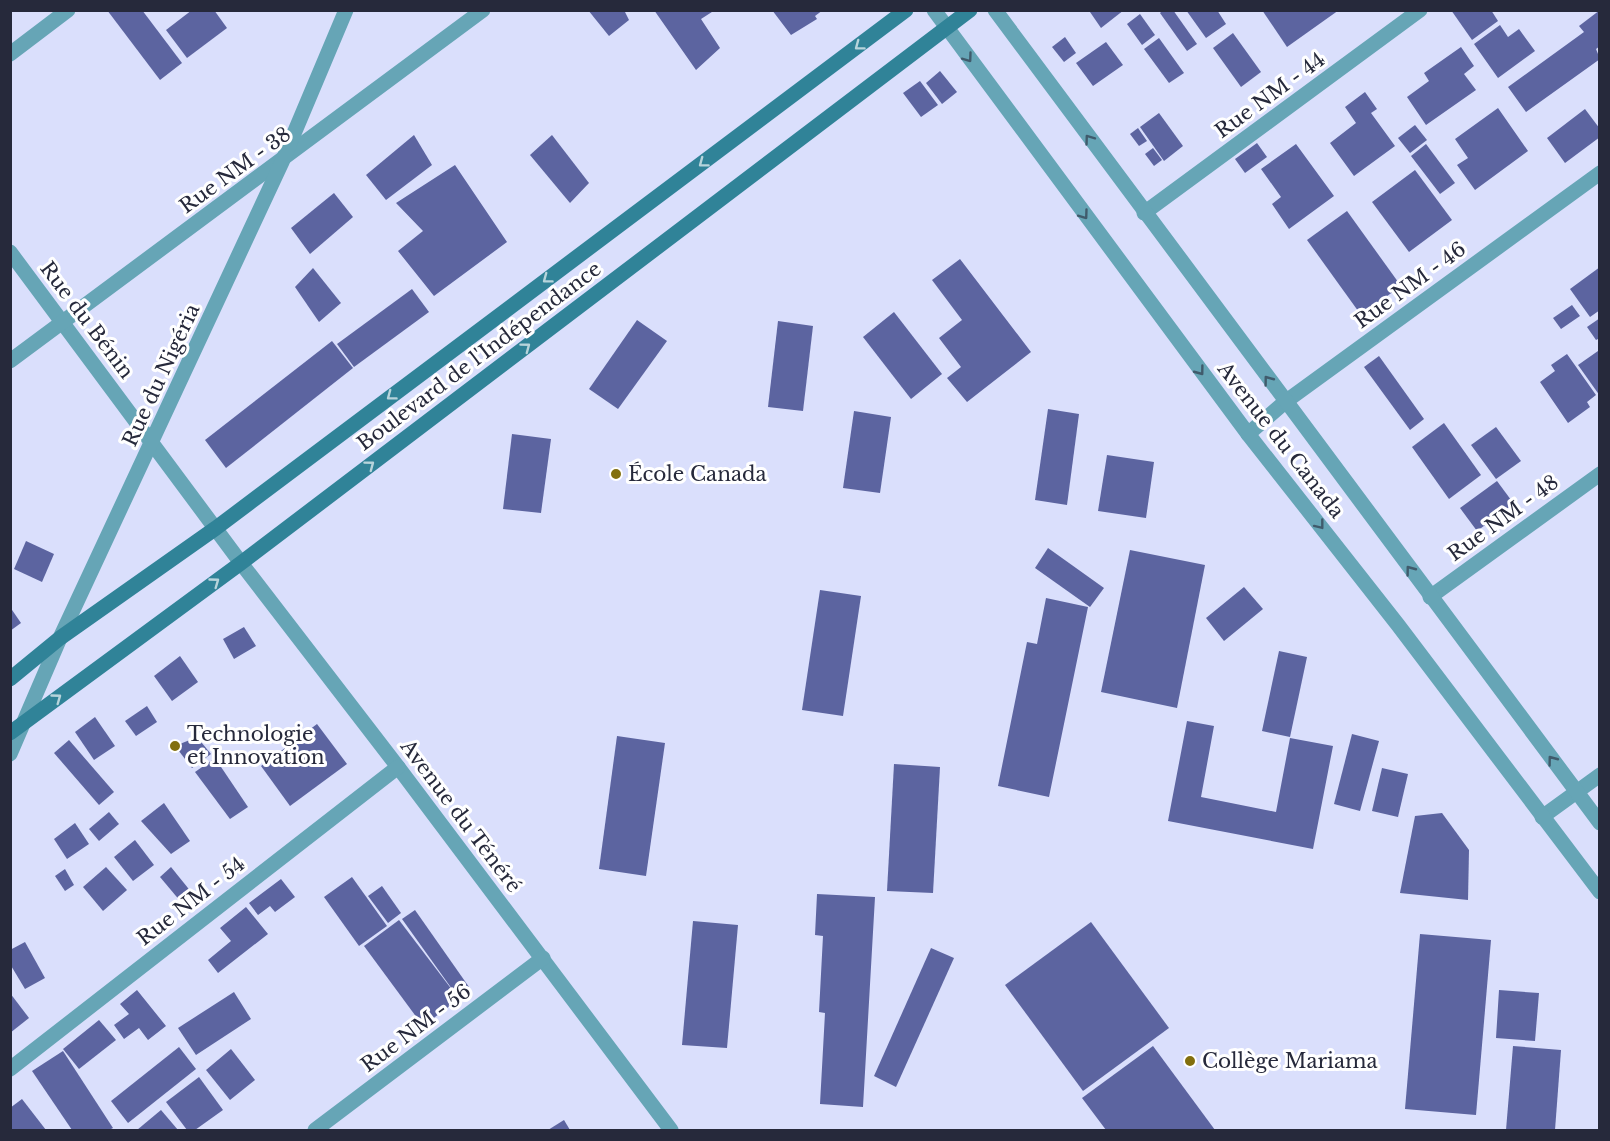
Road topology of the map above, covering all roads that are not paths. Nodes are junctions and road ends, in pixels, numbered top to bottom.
1 (68, 10) edge
2 (346, 10) edge
3 (483, 10) edge
4 (906, 10) edge
5 (934, 10) edge
6 (970, 10) edge
7 (995, 10) edge
8 (1420, 10) edge
9 (946, 28) junction
10 (10, 54) edge
11 (282, 162) junction
12 (1599, 173) edge
13 (1144, 213) junction
14 (10, 252) edge
15 (63, 322) junction
16 (10, 361) edge
17 (1285, 402) junction
18 (1248, 434) junction
19 (153, 444) junction
20 (1599, 474) edge
21 (216, 528) junction
22 (241, 563) junction
23 (1430, 597) junction
24 (60, 638) junction
25 (10, 678) edge
26 (24, 722) junction
27 (10, 732) edge
28 (10, 754) edge
29 (398, 767) junction
30 (1599, 774) edge
31 (1576, 792) junction
32 (1542, 817) junction
33 (1599, 823) edge
34 (1599, 892) edge
35 (543, 958) junction
36 (10, 1069) edge
37 (315, 1131) edge
38 (671, 1131) edge

1 - 10 street
2 - 11 street, Rue du Nigéria
3 - 11 street, Rue NM - 38
4 -> 21 main road, Boulevard de l'Indépendance
5 - 9 street, Avenue du Canada
6 - 9 main road, Boulevard de l'Indépendance
13 -> 7 street, Avenue du Canada
8 - 13 street, Rue NM - 44
9 -> 18 street, Avenue du Canada
22 -> 9 main road, Boulevard de l'Indépendance
11 - 15 street, Rue NM - 38
11 - 19 street, Rue du Nigéria
12 - 17 street, Rue NM - 46
17 -> 13 street, Avenue du Canada
14 - 15 street, Rue du Bénin
15 - 16 street, Rue NM - 38
15 - 19 street, Rue du Bénin
17 - 18 street, Rue NM - 46
23 -> 17 street, Avenue du Canada
18 -> 32 street, Avenue du Canada
19 - 21 street, Rue du Bénin
19 - 24 street, Rue du Nigéria
20 - 23 street, Rue NM - 48
21 - 22 street, Avenue du Ténéré
21 - 24 main road, Boulevard de l'Indépendance
26 -> 22 main road, Boulevard de l'Indépendance
22 - 29 street, Avenue du Ténéré
31 -> 23 street, Avenue du Canada
24 - 25 main road, Boulevard de l'Indépendance
24 - 26 street, Rue du Nigéria
26 - 27 main road, Boulevard de l'Indépendance
26 - 28 street, Rue du Nigéria
29 - 35 street, Avenue du Ténéré
29 - 36 street, Rue NM - 54
30 - 31 street
31 - 32 street
31 - 33 street, Avenue du Canada
32 - 34 street, Avenue du Canada
35 - 37 street, Rue NM - 56
35 - 38 street, Avenue du Ténéré

